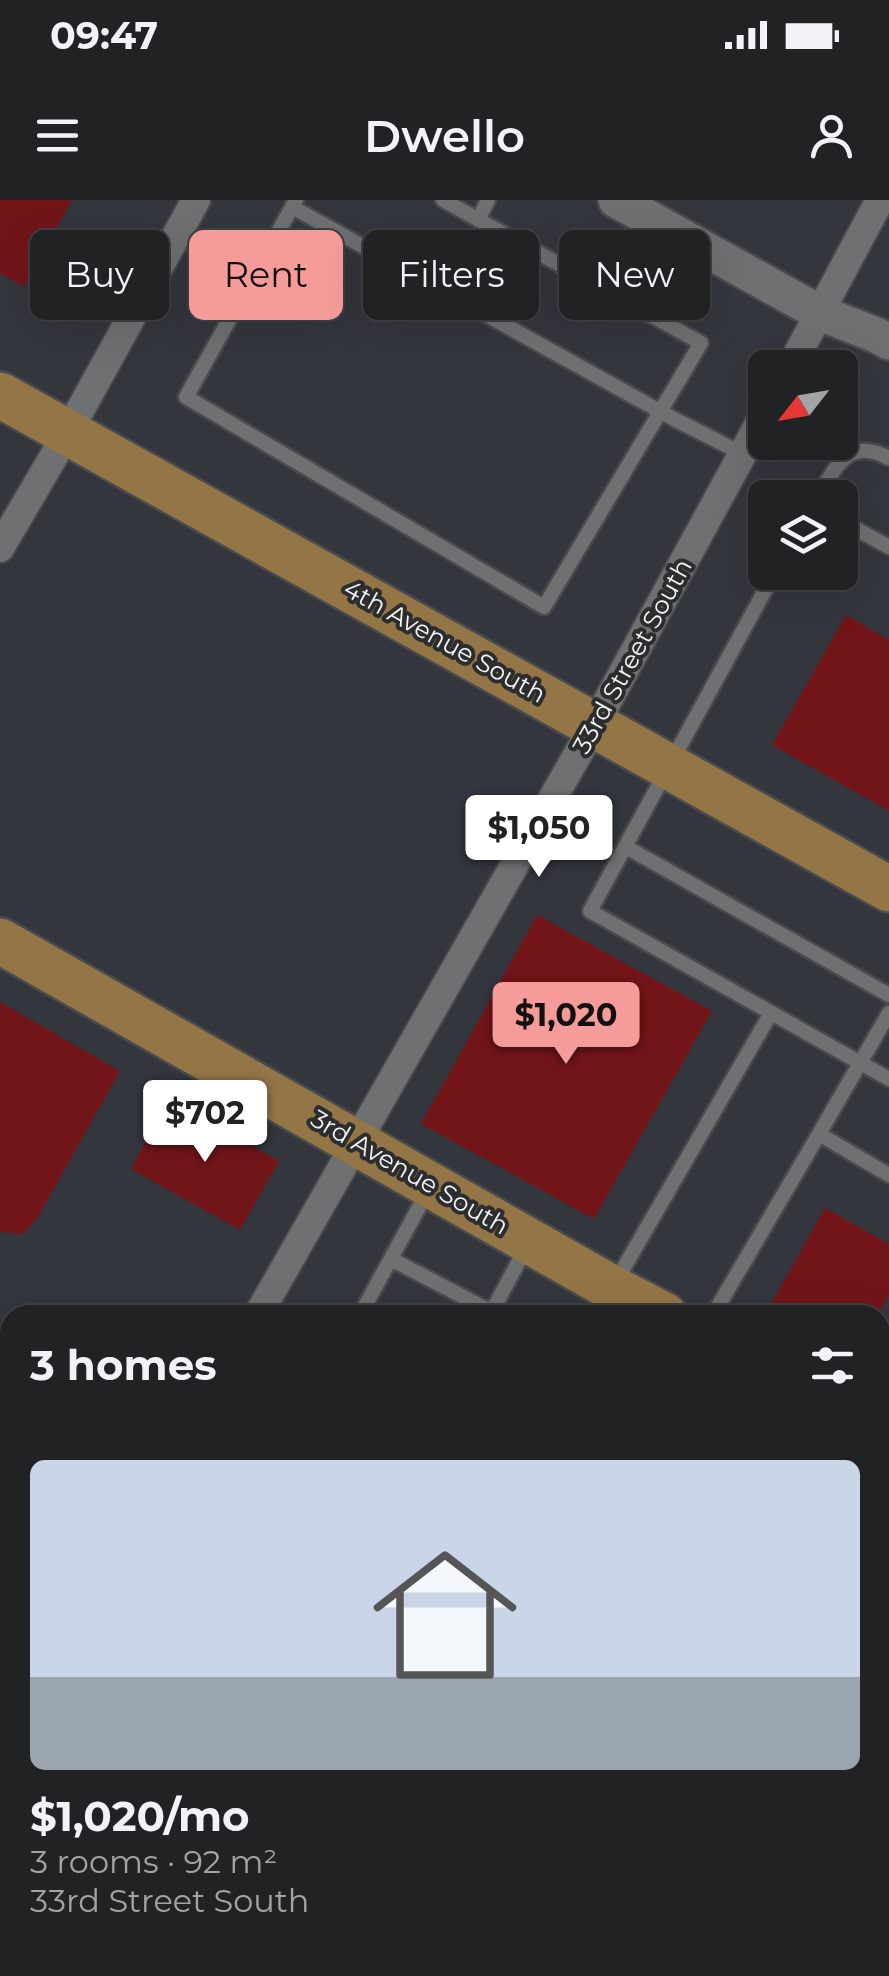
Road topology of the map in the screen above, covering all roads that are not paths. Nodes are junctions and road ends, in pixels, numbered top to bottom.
1 (196, 200) edge
2 (443, 200) edge
3 (488, 200) edge
4 (616, 200) edge
5 (880, 200) edge
6 (294, 203) edge
7 (478, 220) junction
8 (820, 313) junction
9 (889, 342) edge
10 (800, 350) edge
11 (0, 395) edge
12 (661, 411) junction
13 (68, 432) junction
14 (748, 443) edge
15 (742, 454) junction
16 (889, 458) edge
17 (828, 480) edge
18 (858, 530) edge
19 (889, 547) edge
20 (0, 548) edge
21 (765, 590) edge
22 (595, 724) junction
23 (669, 764) junction
24 (626, 847) junction
25 (889, 888) edge
26 (0, 941) edge
27 (889, 994) edge
28 (771, 1013) junction
29 (889, 1013) edge
30 (860, 1063) junction
31 (889, 1079) edge
32 (819, 1134) junction
33 (357, 1141) junction
34 (889, 1175) edge
35 (432, 1184) junction
36 (530, 1240) junction
37 (390, 1259) junction
38 (612, 1288) junction
39 (264, 1305) edge
40 (365, 1305) edge
41 (476, 1305) edge
42 (495, 1305) edge
43 (645, 1305) edge
44 (720, 1305) edge

1 - 13 street
2 - 7 lane
3 - 7 lane
4 - 8 street
5 - 8 street
6 - 12 lane
6 - 12 lane
7 - 12 lane
8 - 9 street
8 - 10 street
11 - 13 main road, 4th Avenue South
12 - 15 lane
13 - 20 street
13 - 22 main road, 4th Avenue South
14 - 15 street, 33rd Street South
15 - 22 street, 33rd Street South
16 - 17 lane
18 - 19 lane
21 - 23 lane
22 - 23 main road, 4th Avenue South
22 - 33 street, 33rd Street South
23 - 24 lane
23 - 25 main road, 4th Avenue South
24 - 27 lane
24 - 28 lane
26 - 33 main road, 3rd Avenue South
28 - 30 lane
28 - 38 lane
29 - 30 lane
30 - 31 lane
30 - 32 lane
32 - 34 lane
32 - 44 lane
33 - 35 main road, 3rd Avenue South
33 - 39 street, 33rd Street South
35 - 36 main road, 3rd Avenue South
35 - 37 lane
36 - 38 main road, 3rd Avenue South
36 - 42 lane
37 - 40 lane
37 - 41 lane
38 - 43 main road, 3rd Avenue South

